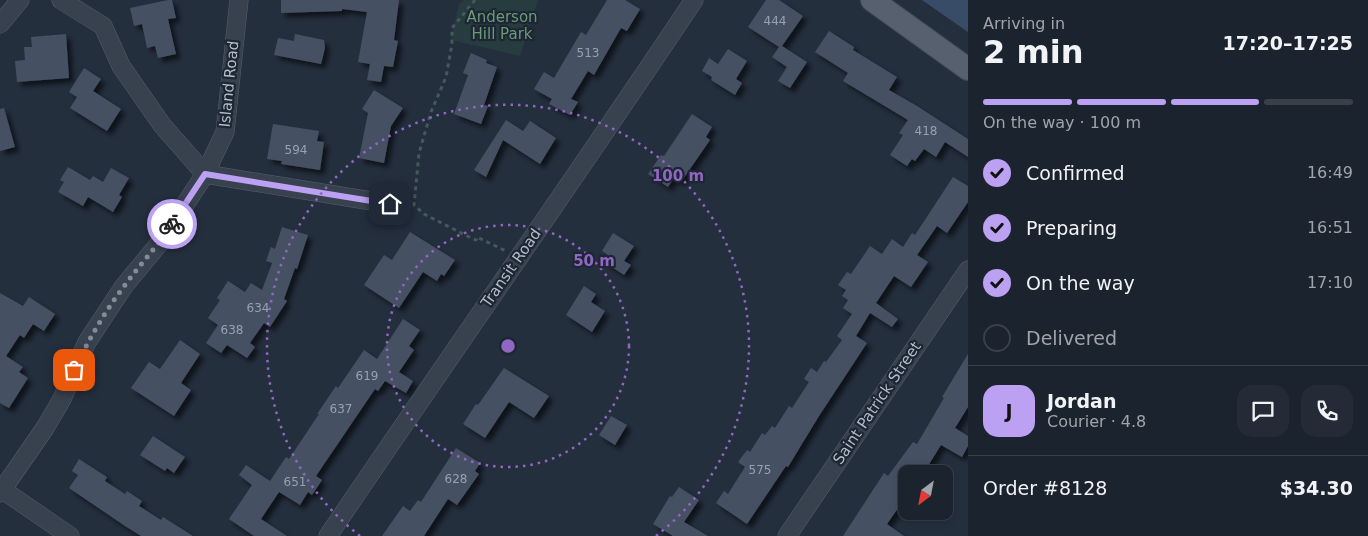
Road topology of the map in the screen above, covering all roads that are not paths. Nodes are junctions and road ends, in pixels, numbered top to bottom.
1 (20, 0) edge
2 (61, 0) edge
3 (239, 0) edge
4 (694, 0) edge
5 (872, 0) edge
6 (0, 24) edge
7 (968, 69) edge
8 (205, 174) junction
9 (390, 204) dead end
10 (968, 270) edge
11 (1, 490) edge
12 (70, 536) edge
13 (328, 536) edge
14 (787, 536) edge

1 - 6 street
2 - 8 street
3 - 8 street, Island Road
4 - 13 street, Transit Road
5 - 7 main road
8 - 9 street
8 - 11 street, Island Road
10 - 14 street, Saint Patrick Street
11 - 12 street

